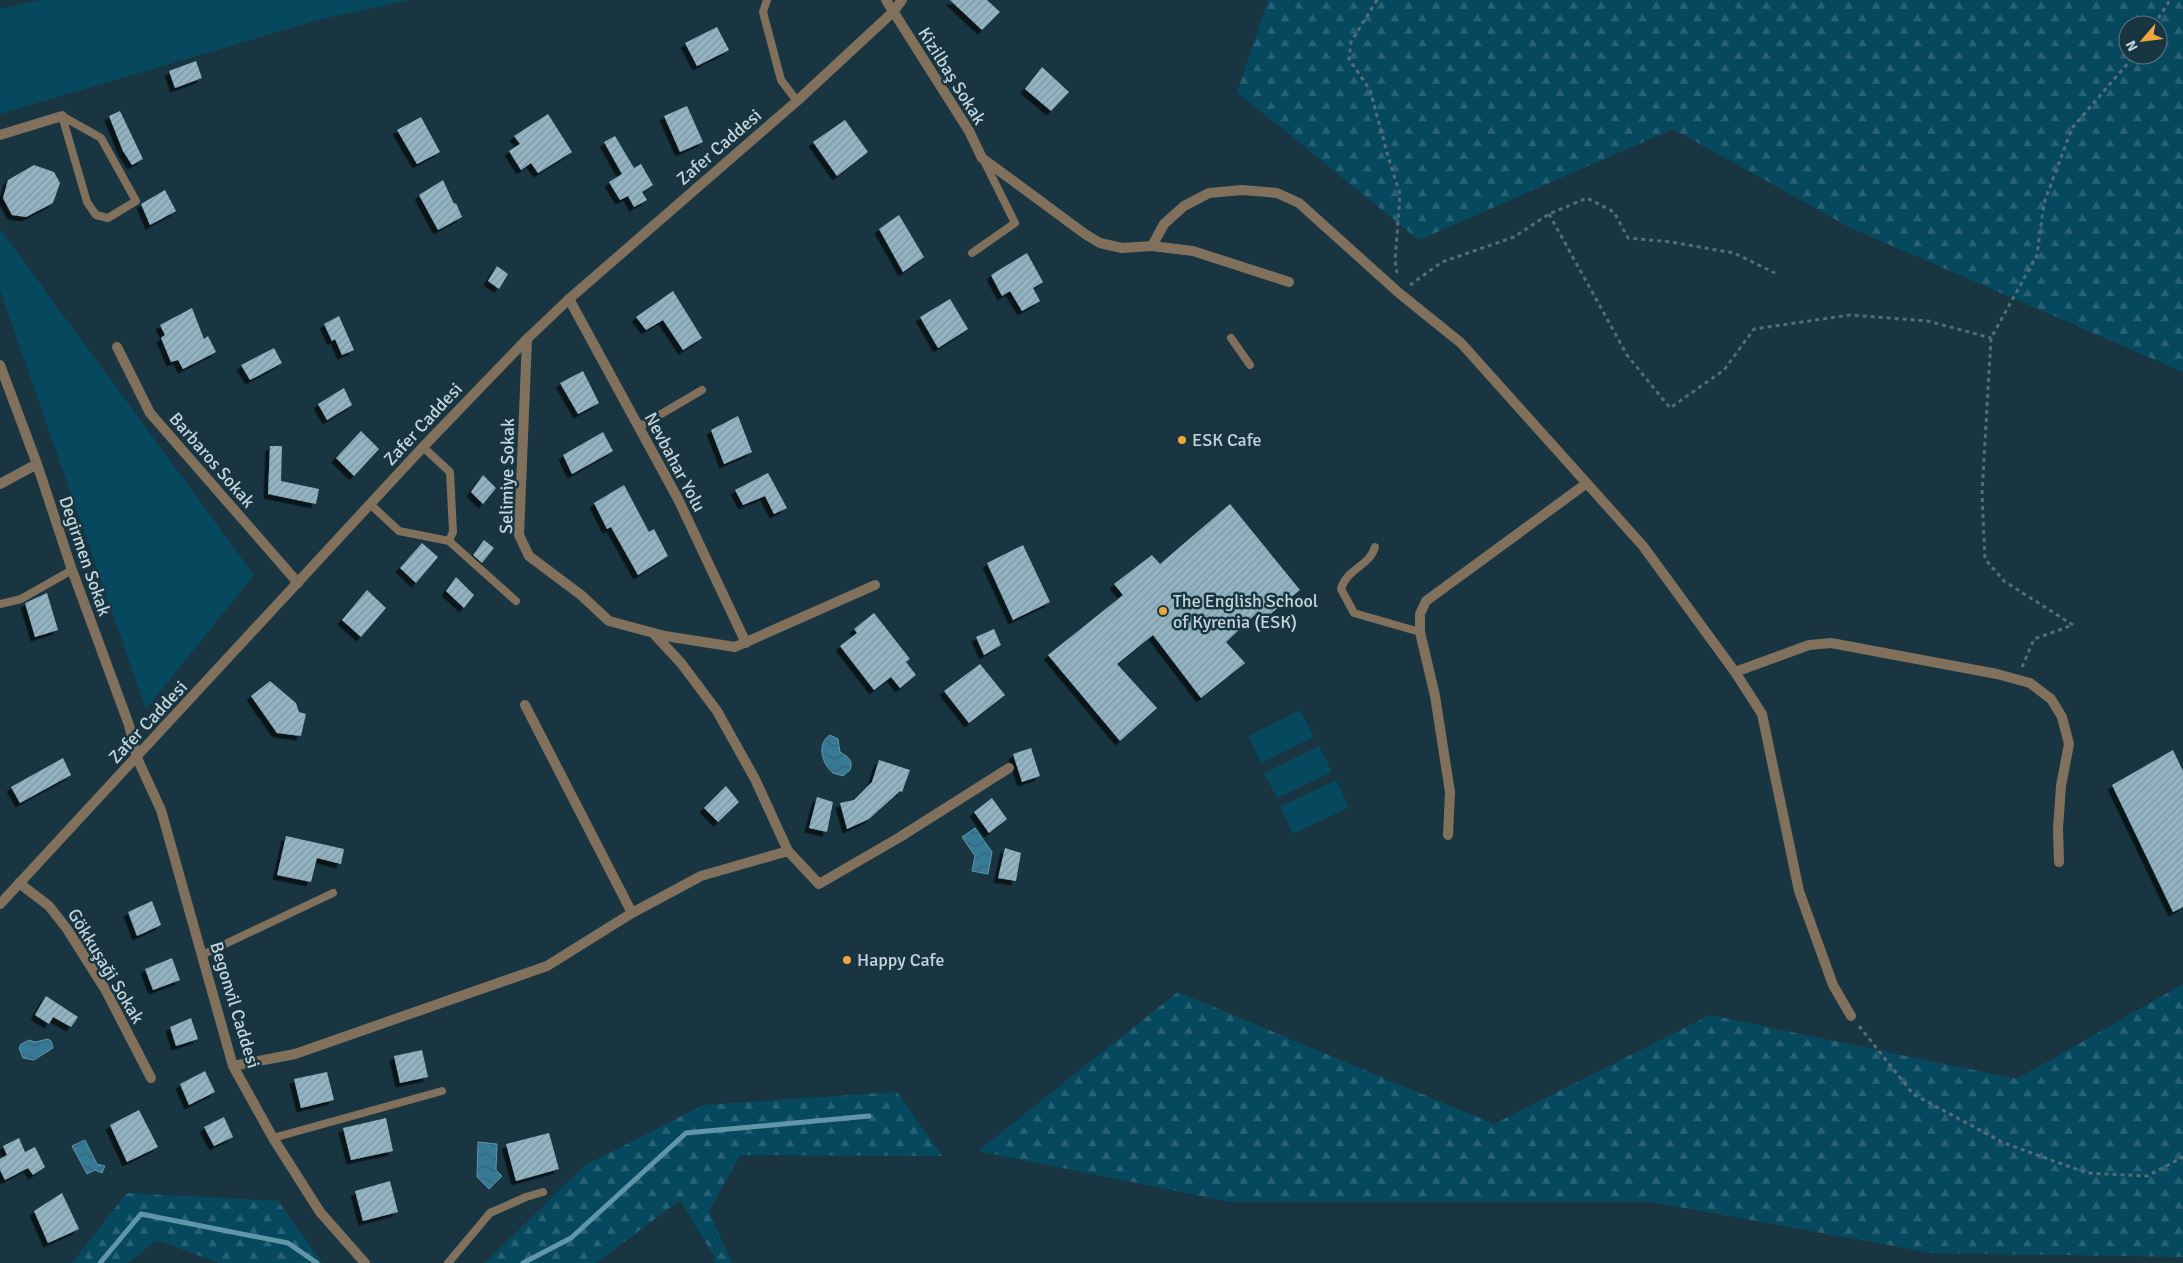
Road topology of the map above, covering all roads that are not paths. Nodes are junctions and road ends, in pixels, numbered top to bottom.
1 (767, 0) edge
2 (886, 0) edge
3 (902, 0) edge
4 (893, 12) junction
5 (797, 101) junction
6 (62, 116) junction
7 (0, 135) edge
8 (982, 158) junction
9 (1152, 246) junction
10 (972, 253) dead end
11 (1289, 282) dead end
12 (569, 299) junction
13 (1231, 338) dead end
14 (527, 339) junction
15 (117, 348) dead end
16 (0, 365) edge
17 (1250, 365) dead end
18 (702, 390) dead end
19 (639, 427) junction
20 (423, 447) junction
21 (37, 464) junction
22 (1587, 483) junction
23 (0, 484) edge
24 (370, 504) junction
25 (449, 541) junction
26 (1375, 547) dead end
27 (72, 570) junction
28 (298, 583) junction
29 (876, 585) dead end
30 (516, 601) dead end
31 (0, 604) edge
32 (651, 632) junction
33 (1420, 632) junction
34 (746, 643) junction
35 (1736, 672) junction
36 (525, 705) dead end
37 (136, 758) junction
38 (1009, 768) dead end
39 (1448, 835) dead end
40 (788, 851) junction
41 (2059, 862) dead end
42 (19, 883) junction
43 (332, 893) dead end
44 (0, 904) edge
45 (632, 913) junction
46 (202, 955) junction
47 (1851, 1016) road end
48 (233, 1066) junction
49 (151, 1078) dead end
50 (442, 1091) dead end
51 (273, 1138) junction
52 (542, 1192) dead end
53 (365, 1263) edge
54 (448, 1263) edge

1 - 5 lane
2 - 4 street, Kizilbaş Sokak
3 - 4 street, Zafer Caddesi
4 - 5 street, Zafer Caddesi
4 - 8 street, Kizilbaş Sokak
5 - 12 street, Zafer Caddesi
6 - 6 lane
6 - 7 street
8 - 9 street
8 - 10 lane
9 - 11 street
9 - 22 street
12 - 14 street, Zafer Caddesi
12 - 19 street, Nevbahar Yolu
13 - 17 lane
14 - 20 street, Zafer Caddesi
14 - 32 street, Selimiye Sokak
15 - 28 street, Barbaros Sokak
16 - 21 street, Degirmen Sokak
18 - 19 lane
19 - 34 street, Nevbahar Yolu
20 - 24 street, Zafer Caddesi
20 - 25 lane
21 - 23 street
21 - 27 street, Degirmen Sokak
22 - 33 street
22 - 35 street
24 - 25 lane
24 - 28 street, Zafer Caddesi
25 - 30 lane
26 - 33 lane
27 - 31 lane
27 - 37 street, Degirmen Sokak
28 - 37 street, Zafer Caddesi
29 - 34 street, Selimiye Sokak
32 - 34 street, Selimiye Sokak
32 - 40 street
33 - 39 street
35 - 41 street
35 - 47 street
36 - 45 street
37 - 42 street, Zafer Caddesi
37 - 46 street, Begonvil Caddesi
38 - 40 street
40 - 45 street
42 - 44 street, Zafer Caddesi
42 - 49 street, Gökkuşaği Sokak
43 - 46 lane
45 - 48 street
46 - 48 street, Begonvil Caddesi
48 - 51 street, Begonvil Caddesi
50 - 51 lane
51 - 53 street, Begonvil Caddesi
52 - 54 lane

